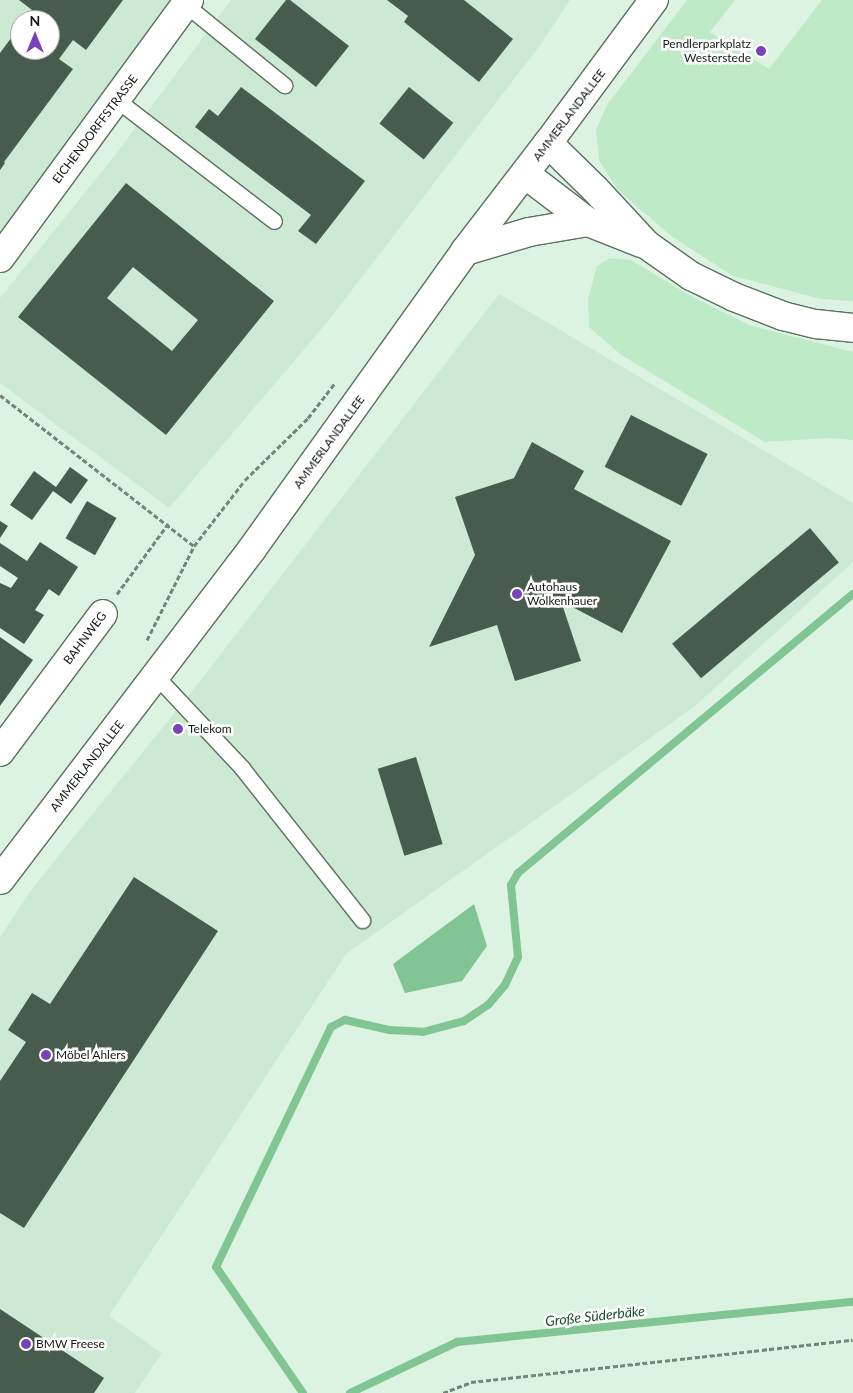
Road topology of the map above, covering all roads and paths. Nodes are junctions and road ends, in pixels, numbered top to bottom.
1 (654, 0) edge
2 (187, 2) edge
3 (284, 85) dead end
4 (117, 100) junction
5 (548, 144) junction
6 (525, 174) junction
7 (274, 221) dead end
8 (588, 222) junction
9 (647, 245) junction
10 (465, 251) junction
11 (0, 258) edge
12 (852, 328) edge
13 (338, 380) dead end
14 (0, 395) edge
15 (168, 524) junction
16 (194, 546) junction
17 (103, 614) joint
18 (145, 642) dead end
19 (156, 676) junction
20 (0, 752) edge
21 (0, 880) edge
22 (362, 920) dead end
23 (853, 1340) edge
24 (444, 1393) edge

1 - 5 main road, AMMERLANDALLEE
2 - 3 lane
2 - 4 main road, EICHENDORFFSTRASSE
4 - 7 lane
4 - 11 main road, EICHENDORFFSTRASSE
5 - 6 main road, AMMERLANDALLEE
5 - 9 main road
6 - 8 main road
6 - 10 main road, AMMERLANDALLEE
8 - 9 main road
8 - 10 main road
9 - 12 main road
10 - 19 main road, AMMERLANDALLEE
13 - 16 path
14 - 15 path
15 - 16 path
15 - 17 path, BAHNWEG
16 - 18 path
17 - 20 main road, BAHNWEG
19 - 21 main road, AMMERLANDALLEE
19 - 22 lane
23 - 24 path

